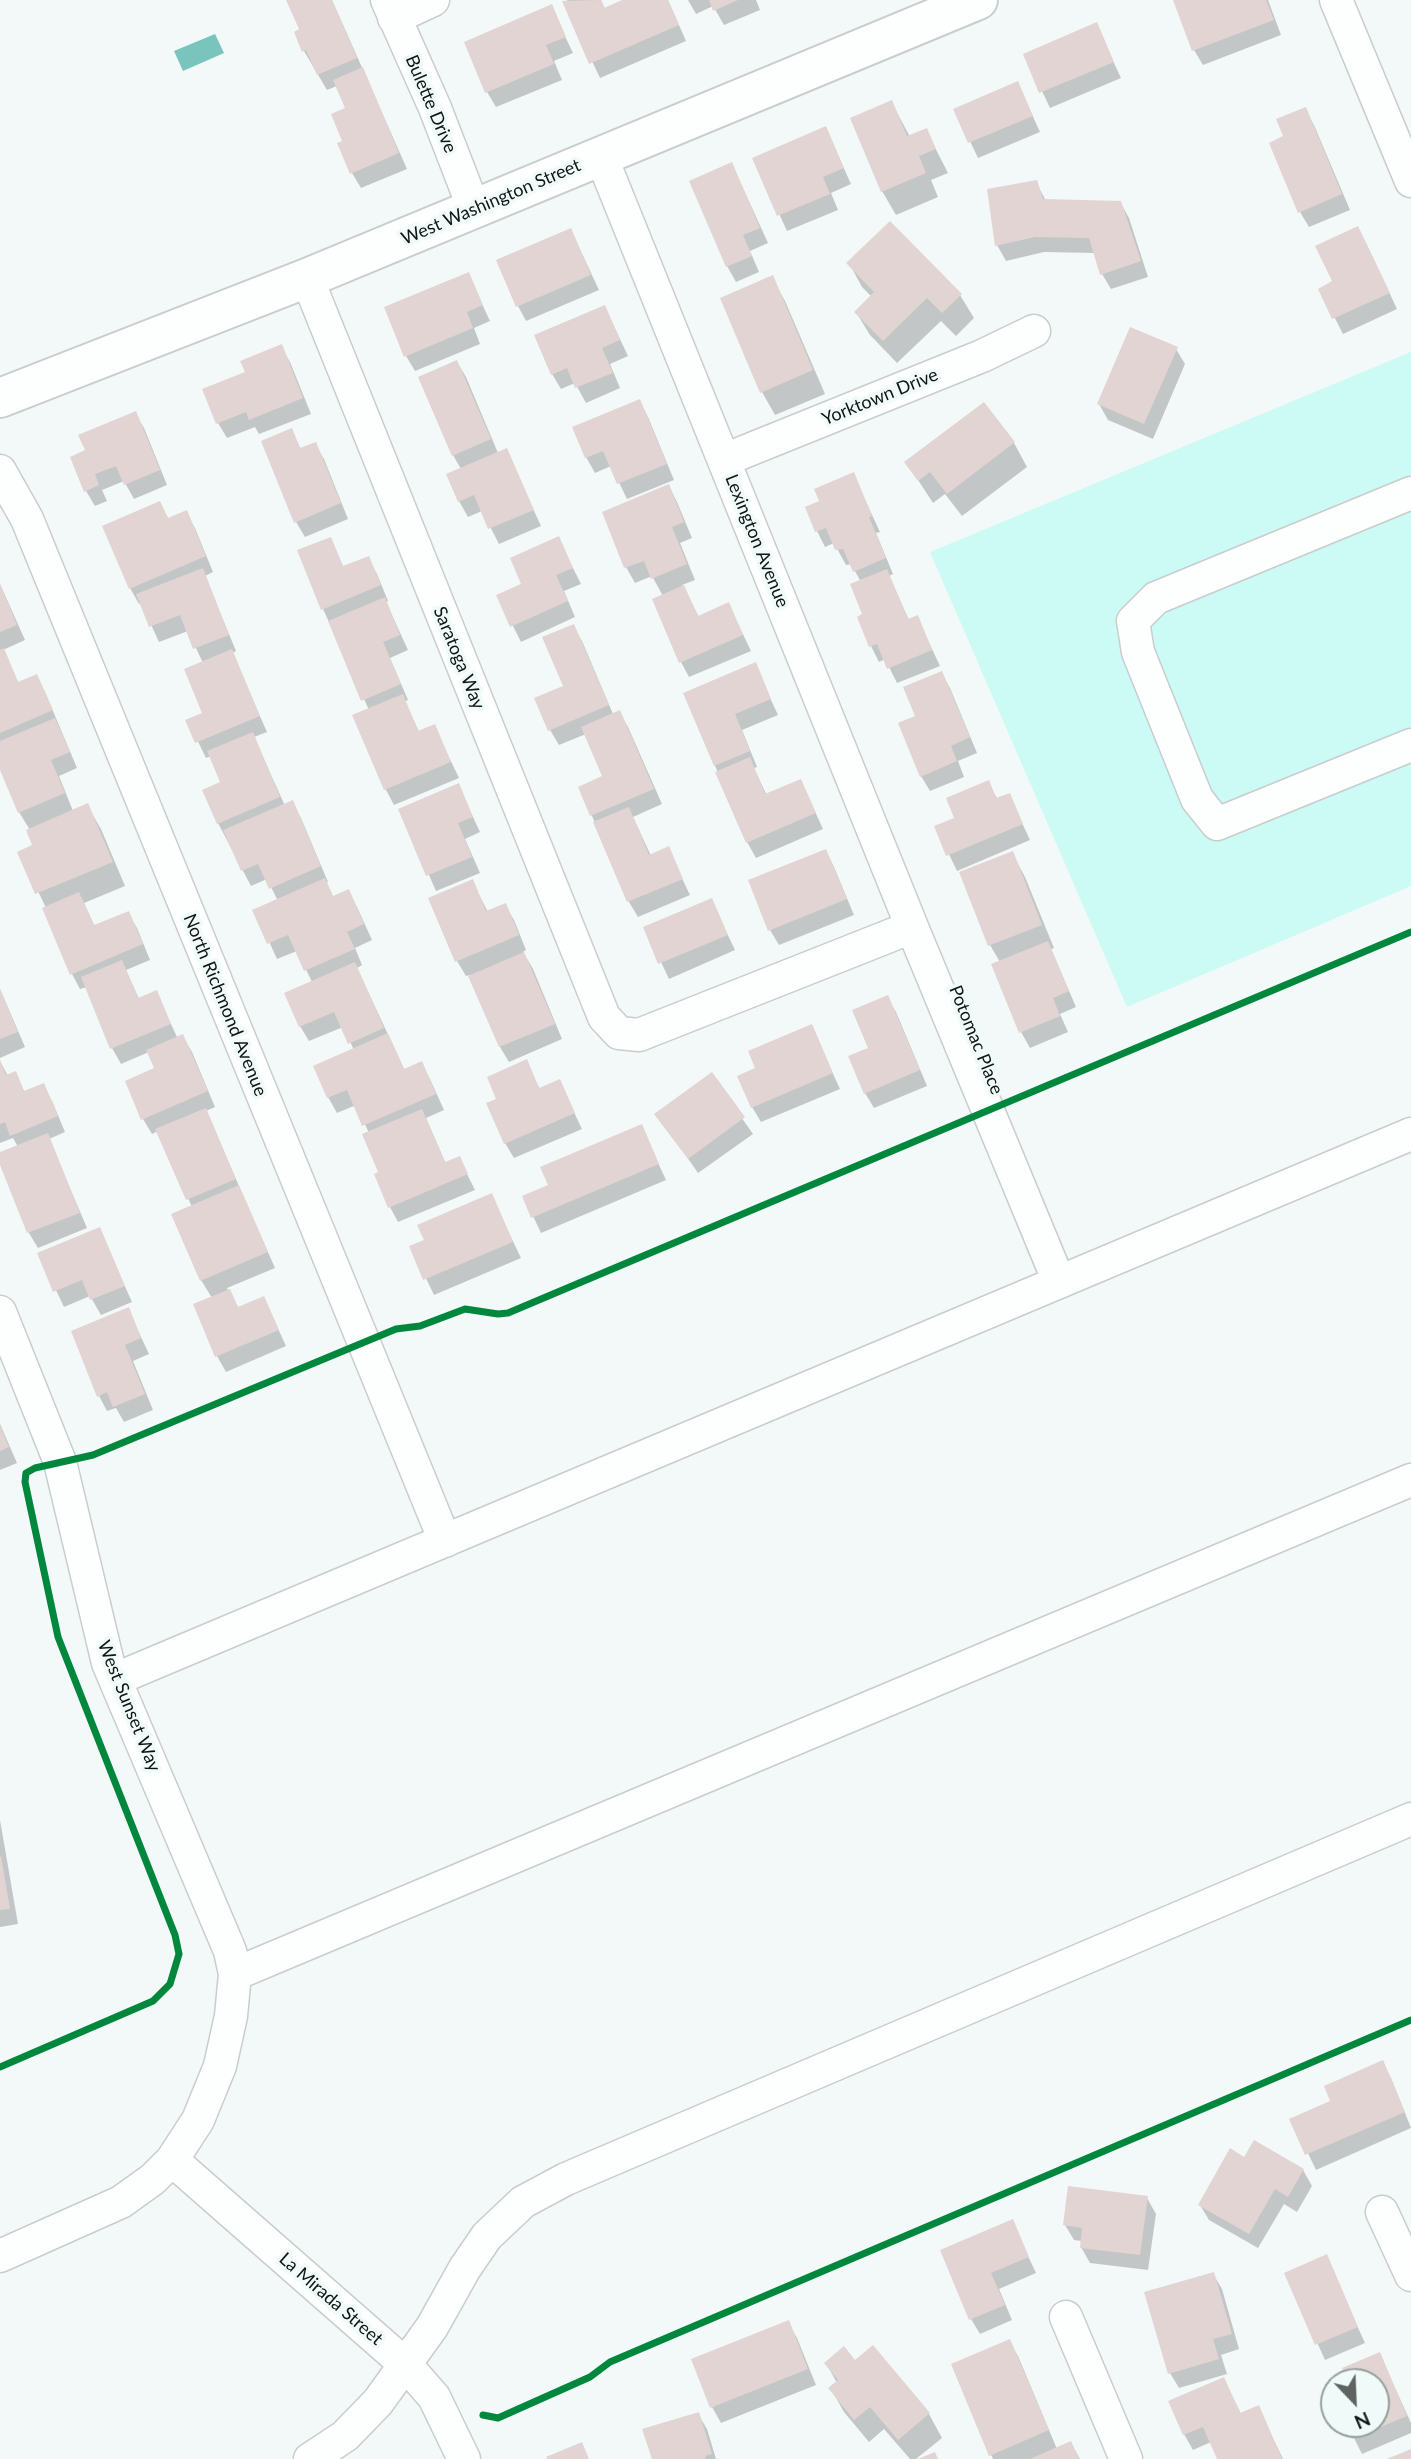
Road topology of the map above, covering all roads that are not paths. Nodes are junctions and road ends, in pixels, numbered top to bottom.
1 (433, 0) edge
2 (978, 0) edge
3 (1336, 0) edge
4 (390, 9) edge
5 (601, 156) junction
6 (1411, 181) edge
7 (474, 209) junction
8 (307, 278) junction
9 (1034, 331) dead end
10 (0, 398) edge
11 (724, 460) junction
12 (0, 471) edge
13 (1411, 493) edge
14 (1411, 745) edge
15 (912, 927) junction
16 (1411, 1134) edge
17 (1059, 1282) junction
18 (0, 1312) edge
19 (1411, 1480) edge
20 (445, 1541) junction
21 (116, 1679) junction
22 (1411, 1819) edge
23 (235, 1974) junction
24 (172, 2160) junction
25 (1382, 2212) dead end
26 (0, 2256) edge
27 (1411, 2275) edge
28 (1066, 2317) dead end
29 (406, 2365) junction
30 (310, 2459) edge
31 (464, 2459) edge
32 (1126, 2459) edge

1 - 4 street
2 - 5 street, West Washington Street
3 - 6 street
4 - 7 street, Bulette Drive
5 - 7 street, West Washington Street
5 - 11 street, Lexington Avenue
7 - 8 street, West Washington Street
8 - 10 street, West Washington Street
8 - 15 street, Saratoga Way
9 - 11 street, Yorktown Drive
11 - 15 street, Lexington Avenue
12 - 20 street, North Richmond Avenue
13 - 14 street
15 - 17 street, Potomac Place
16 - 17 street
17 - 20 street
18 - 21 street, West Sunset Way
19 - 23 street
20 - 21 street
21 - 23 street, West Sunset Way
22 - 29 street
23 - 24 street
24 - 26 street
24 - 29 street, La Mirada Street
25 - 27 street
28 - 32 street
29 - 30 street
29 - 31 street, La Mirada Street

